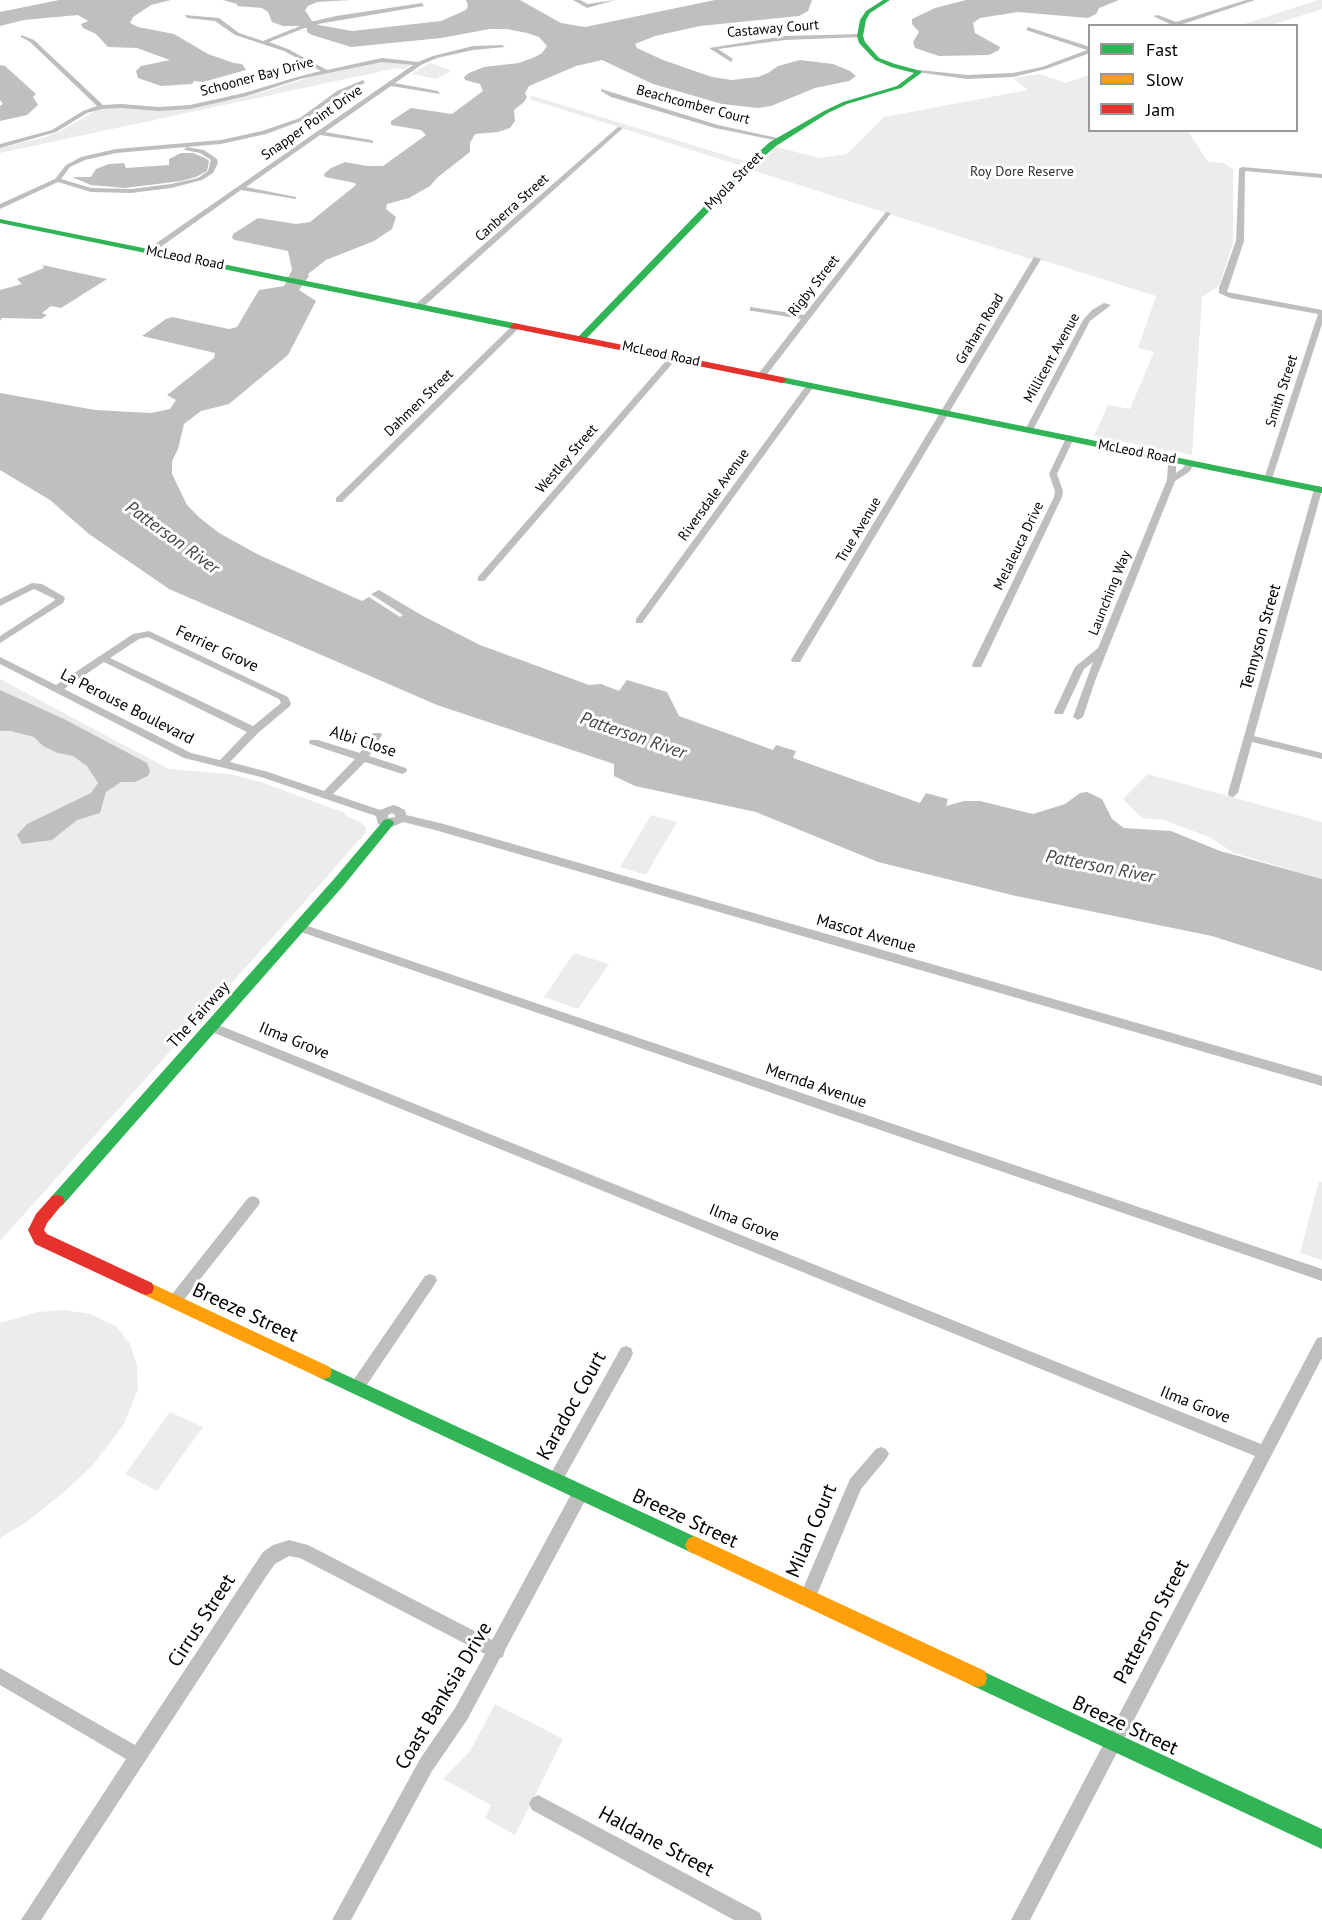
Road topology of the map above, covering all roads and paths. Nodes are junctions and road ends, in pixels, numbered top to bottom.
1 (576, 0) edge
2 (612, 0) edge
3 (887, 0) edge
4 (1252, 0) edge
5 (422, 5) dead end
6 (187, 16) dead end
7 (1156, 16) dead end
8 (1171, 24) edge
9 (1176, 24) edge
10 (1028, 29) dead end
11 (22, 36) dead end
12 (860, 36) junction
13 (265, 43) junction
14 (502, 47) dead end
15 (1088, 50) edge
16 (1088, 50) edge
17 (731, 60) dead end
18 (419, 64) junction
19 (326, 72) junction
20 (920, 72) junction
21 (363, 82) dead end
22 (388, 84) junction
23 (603, 90) dead end
24 (438, 93) dead end
25 (100, 107) junction
26 (620, 128) dead end
27 (318, 133) junction
28 (779, 139) junction
29 (371, 142) dead end
30 (0, 146) edge
31 (195, 147) junction
32 (1322, 176) edge
33 (57, 180) junction
34 (241, 188) junction
35 (294, 198) dead end
36 (0, 205) edge
37 (888, 213) dead end
38 (0, 220) edge
39 (149, 251) junction
40 (1037, 259) dead end
41 (420, 305) junction
42 (1107, 305) dead end
43 (753, 309) dead end
44 (1322, 312) edge
45 (806, 318) junction
46 (518, 325) junction
47 (582, 338) junction
48 (674, 357) junction
49 (762, 375) junction
50 (811, 385) junction
51 (945, 413) junction
52 (1029, 430) junction
53 (1070, 438) junction
54 (1166, 458) junction
55 (1191, 463) junction
56 (1268, 478) junction
57 (1171, 480) junction
58 (1320, 489) edge
59 (339, 500) dead end
60 (482, 579) dead end
61 (0, 603) edge
62 (639, 621) dead end
63 (0, 640) edge
64 (1104, 647) junction
65 (103, 658) junction
66 (0, 660) edge
67 (796, 660) dead end
68 (977, 665) dead end
69 (57, 689) junction
70 (1059, 712) dead end
71 (1078, 717) dead end
72 (254, 731) junction
73 (377, 735) dead end
74 (1248, 738) junction
75 (314, 742) dead end
76 (1322, 756) edge
77 (362, 758) junction
78 (222, 764) junction
79 (402, 770) dead end
80 (1233, 794) dead end
81 (325, 796) junction
82 (390, 818) junction
83 (299, 927) junction
84 (211, 1027) junction
85 (1322, 1081) edge
86 (253, 1202) dead end
87 (36, 1230) joint
88 (1322, 1275) edge
89 (430, 1280) dead end
90 (174, 1302) junction
91 (1322, 1343) edge
92 (626, 1353) dead end
93 (357, 1387) junction
94 (1264, 1453) junction
95 (880, 1454) dead end
96 (555, 1480) junction
97 (581, 1492) junction
98 (807, 1598) junction
99 (497, 1651) junction
100 (0, 1676) edge
101 (1113, 1742) junction
102 (138, 1756) junction
103 (538, 1804) dead end
104 (1322, 1839) edge
105 (30, 1920) edge
106 (341, 1920) edge
107 (753, 1920) edge
108 (1020, 1920) edge

1 - 2 street
3 - 12 street
4 - 9 street
5 - 13 street
6 - 13 street
7 - 8 street
10 - 15 street
11 - 25 street
12 - 17 street, Castaway Court
12 - 20 street
13 - 19 street
14 - 18 street, Snapper Point Drive
16 - 20 street
18 - 19 street, Schooner Bay Drive
18 - 22 street, Snapper Point Drive
19 - 25 street, Schooner Bay Drive
20 - 28 street, Myola Street
21 - 31 street
22 - 24 street
22 - 27 street, Snapper Point Drive
23 - 28 street, Beachcomber Court
25 - 30 street, Schooner Bay Drive
26 - 41 street, Canberra Street
27 - 29 street
27 - 34 street, Snapper Point Drive
28 - 47 street, Myola Street
31 - 33 street
31 - 33 street
32 - 44 street
33 - 36 street
34 - 35 street
34 - 39 street, Snapper Point Drive
37 - 45 street, Rigby Street
38 - 39 street, McLeod Road
39 - 41 street, McLeod Road
40 - 51 street, Graham Road
41 - 46 street, McLeod Road
42 - 52 street, Millicent Avenue
43 - 45 street
44 - 56 street, Smith Street
45 - 49 street, Rigby Street
46 - 47 street, McLeod Road
46 - 59 street, Dahmen Street
47 - 48 street, McLeod Road
48 - 49 street, McLeod Road
48 - 60 street, Westley Street
49 - 50 street, McLeod Road
50 - 51 street, McLeod Road
50 - 62 street, Riversdale Avenue
51 - 52 street, McLeod Road
51 - 67 street, True Avenue
52 - 53 street, McLeod Road
53 - 54 street, McLeod Road
53 - 68 street, Melaleuca Drive
54 - 55 street, McLeod Road
54 - 57 street
55 - 56 street, McLeod Road
55 - 57 street, Launching Way
56 - 58 street, McLeod Road
57 - 64 street, Launching Way
58 - 74 street, Tennyson Street
61 - 63 street
64 - 70 street
64 - 71 street, Launching Way
65 - 69 street, Ferrier Grove
65 - 72 street
65 - 72 street, Ferrier Grove
66 - 69 street, La Perouse Boulevard
69 - 78 street, La Perouse Boulevard
72 - 78 street, Ferrier Grove
73 - 77 street
74 - 76 street
74 - 80 street, Tennyson Street
75 - 77 street, Albi Close
77 - 79 street, Albi Close
77 - 81 street
78 - 81 street, La Perouse Boulevard
81 - 82 street, La Perouse Boulevard
82 - 83 street, The Fairway
82 - 85 street, Mascot Avenue
83 - 84 street, The Fairway
83 - 88 street, Mernda Avenue
84 - 87 street, The Fairway
84 - 94 street, Ilma Grove
86 - 90 street
87 - 90 street, Breeze Street
89 - 93 street
90 - 93 street, Breeze Street
91 - 94 street, Patterson Street
92 - 96 street, Karadoc Court
93 - 96 street, Breeze Street
94 - 101 street, Patterson Street
95 - 98 street, Milan Court
96 - 97 street, Breeze Street
97 - 98 street, Breeze Street
97 - 99 street, Coast Banksia Drive
98 - 101 street, Breeze Street
99 - 102 street, Cirrus Street
99 - 106 street, Coast Banksia Drive
100 - 102 street
101 - 104 street, Breeze Street
101 - 108 street, Patterson Street
102 - 105 street, Cirrus Street
103 - 107 street, Haldane Street

